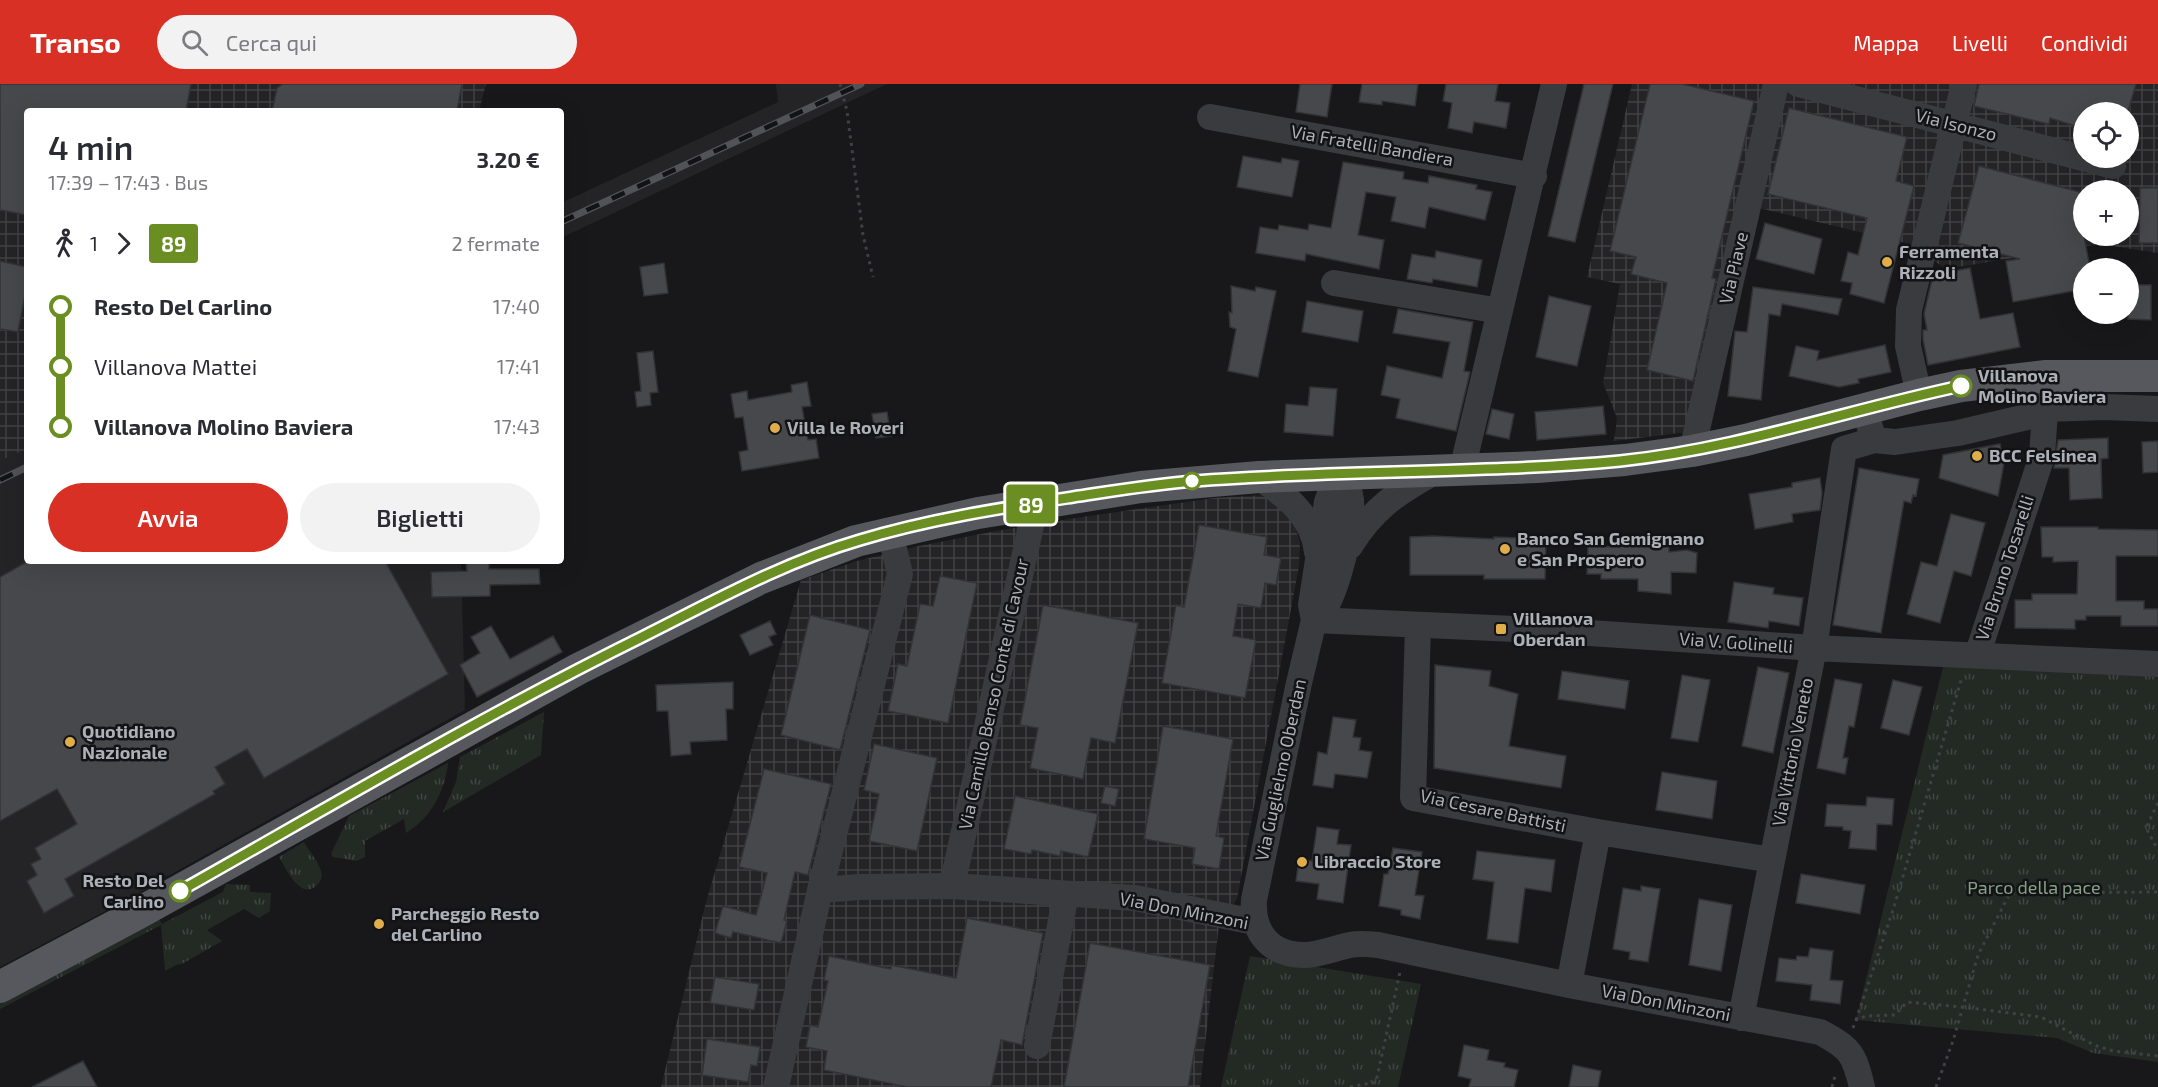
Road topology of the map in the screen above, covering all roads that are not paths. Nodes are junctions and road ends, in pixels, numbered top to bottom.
1 (1554, 84) edge
2 (1776, 84) edge
3 (1798, 84) edge
4 (1964, 84) edge
5 (1210, 117) dead end
6 (1954, 124) junction
7 (2073, 155) edge
8 (1534, 176) junction
9 (1334, 284) dead end
10 (1500, 311) junction
11 (2046, 376) junction
12 (2158, 376) edge
13 (1919, 395) junction
14 (1865, 409) junction
15 (2046, 409) junction
16 (2158, 409) edge
17 (1874, 440) junction
18 (1692, 452) junction
19 (1449, 470) junction
20 (1341, 474) junction
21 (1258, 477) junction
22 (1036, 503) junction
23 (890, 531) junction
24 (1318, 555) junction
25 (1343, 556) junction
26 (1314, 620) junction
27 (1418, 625) junction
28 (1814, 648) junction
29 (1972, 656) junction
30 (2158, 664) edge
31 (1598, 832) junction
32 (1772, 860) junction
33 (952, 886) junction
34 (820, 890) junction
35 (1066, 894) junction
36 (1255, 922) junction
37 (1569, 985) junction
38 (0, 987) edge
39 (1741, 1018) junction
40 (1037, 1046) dead end
41 (1854, 1066) edge
42 (776, 1087) edge

1 - 8 street
2 - 18 street, Via Piave
3 - 6 street, Via Isonzo
4 - 6 street
5 - 8 street, Via Fratelli Bandiera
6 - 7 street, Via Isonzo
6 - 13 street
8 - 10 street
9 - 10 street
10 - 19 street
11 - 12 main road
11 - 13 main road
11 - 15 street, Via Bruno Tosarelli
13 - 14 main road
14 - 17 street
14 - 18 main road
15 - 16 street
15 - 17 street
15 - 29 street, Via Bruno Tosarelli
17 - 28 street, Via Vittorio Veneto
18 - 19 main road
19 - 20 main road
19 - 25 street, Via Guglielmo Oberdan
20 - 21 main road
20 - 24 street, Via Guglielmo Oberdan
20 - 25 street, Via Guglielmo Oberdan
21 - 22 main road
21 - 24 street, Via Guglielmo Oberdan
22 - 23 main road
22 - 33 street, Via Camillo Benso Conte di Cavour
23 - 34 street
23 - 38 main road
24 - 26 street, Via Guglielmo Oberdan
25 - 26 street, Via Guglielmo Oberdan
26 - 27 street, Via V. Golinelli
26 - 36 street, Via Guglielmo Oberdan
27 - 28 street, Via V. Golinelli
27 - 31 street, Via Cesare Battisti
28 - 29 street, Via V. Golinelli
28 - 32 street, Via Vittorio Veneto
29 - 30 street, Via V. Golinelli
31 - 32 street, Via Cesare Battisti
31 - 37 street
32 - 39 street, Via Vittorio Veneto
33 - 34 street, Via Don Minzoni
33 - 35 street, Via Don Minzoni
34 - 42 street
35 - 36 street, Via Don Minzoni
35 - 40 street
36 - 37 street, Via Don Minzoni
37 - 39 street, Via Don Minzoni
39 - 41 street, Via Don Minzoni

